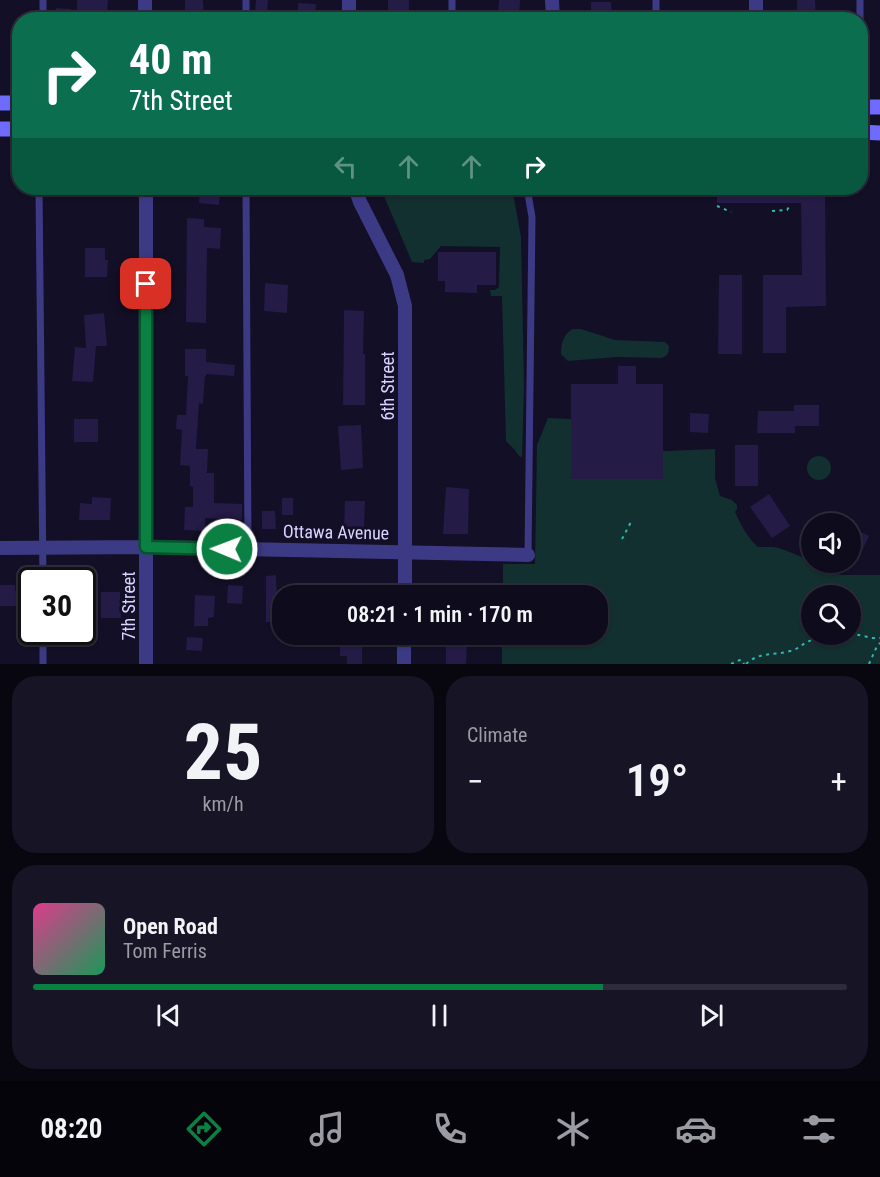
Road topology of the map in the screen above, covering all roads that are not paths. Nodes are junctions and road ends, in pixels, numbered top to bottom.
1 (39, 195) edge
2 (146, 195) edge
3 (246, 195) edge
4 (358, 195) edge
5 (527, 195) edge
6 (146, 547) junction
7 (0, 548) edge
8 (43, 548) junction
9 (248, 549) junction
10 (405, 552) junction
11 (528, 555) joint
12 (43, 567) edge
13 (405, 585) edge
14 (43, 645) edge
15 (404, 645) edge
16 (43, 664) edge
17 (147, 664) edge
18 (404, 664) edge

1 - 8 lane
2 - 6 street, 7th Street
3 - 9 lane
4 - 10 street, 6th Street
5 - 11 lane
6 - 8 street, Ottawa Avenue
6 - 9 street, Ottawa Avenue
6 - 17 street, 7th Street
7 - 8 street, Ottawa Avenue
8 - 12 lane
9 - 10 street, Ottawa Avenue
10 - 11 street, Ottawa Avenue
10 - 13 street, 6th Street
14 - 16 lane
15 - 18 street

